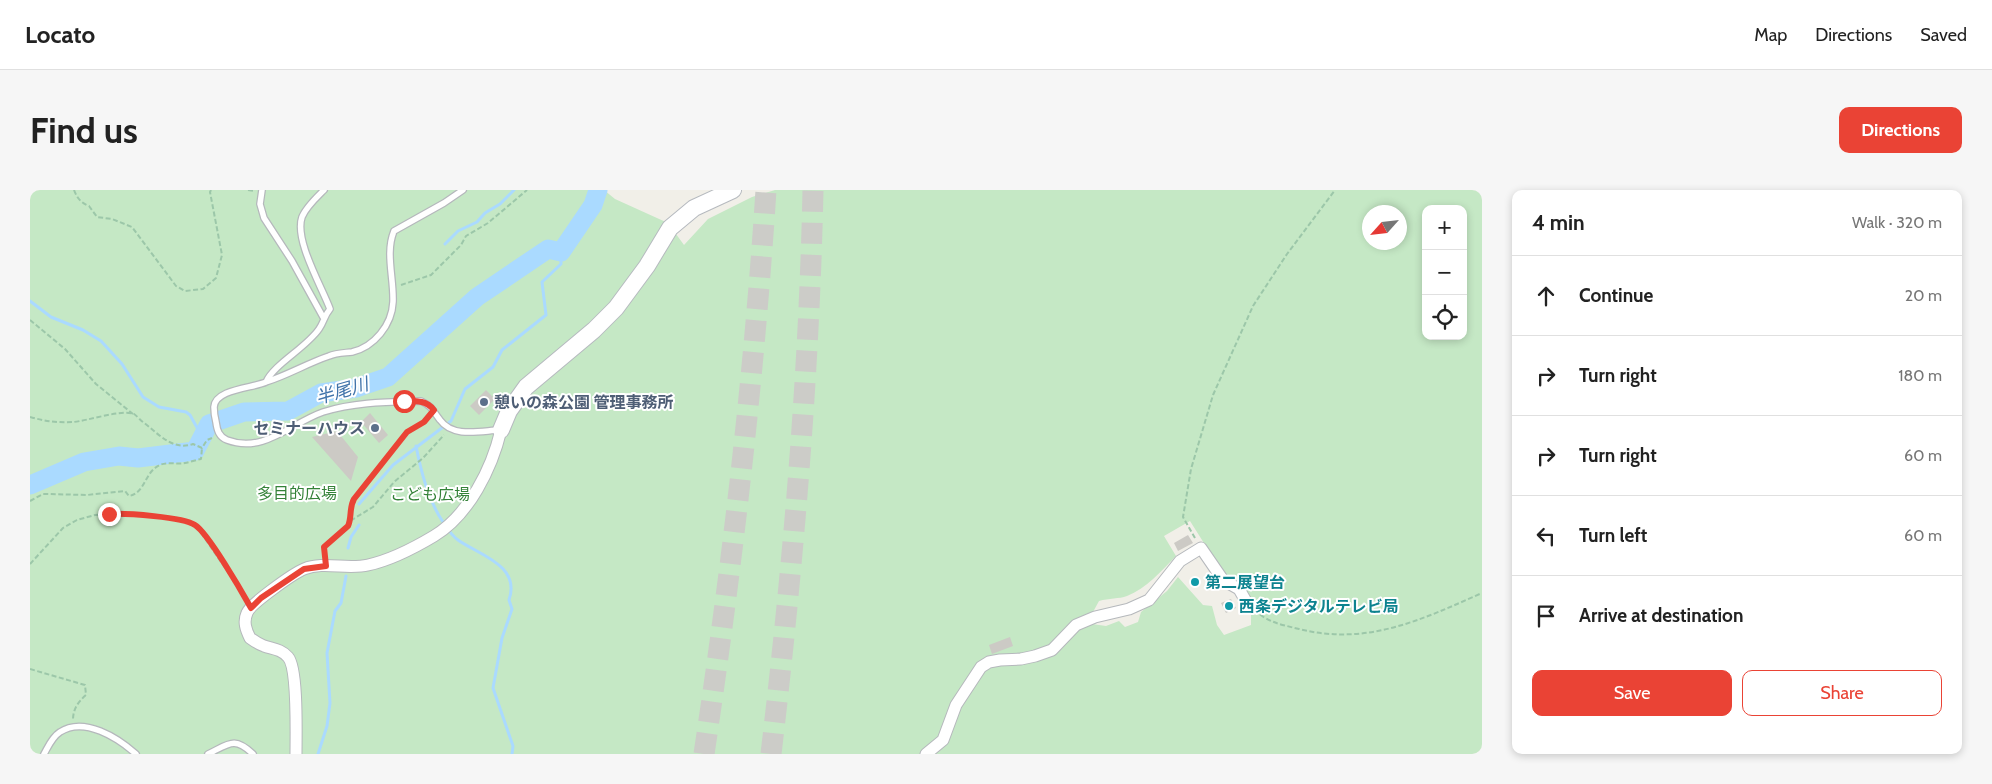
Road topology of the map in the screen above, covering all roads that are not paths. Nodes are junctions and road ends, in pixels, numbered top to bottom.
1 (262, 190) edge
2 (324, 190) edge
3 (463, 190) edge
4 (733, 190) edge
5 (323, 316) junction
6 (266, 382) junction
7 (501, 430) junction
8 (1247, 603) road end
9 (44, 754) edge
10 (136, 754) edge
11 (208, 754) edge
12 (253, 754) edge
13 (296, 754) edge
14 (926, 754) edge

1 - 5 lane
2 - 5 lane
3 - 6 lane
4 - 7 street
5 - 6 lane
6 - 7 lane
7 - 13 street
8 - 14 street
9 - 10 lane
11 - 12 lane

